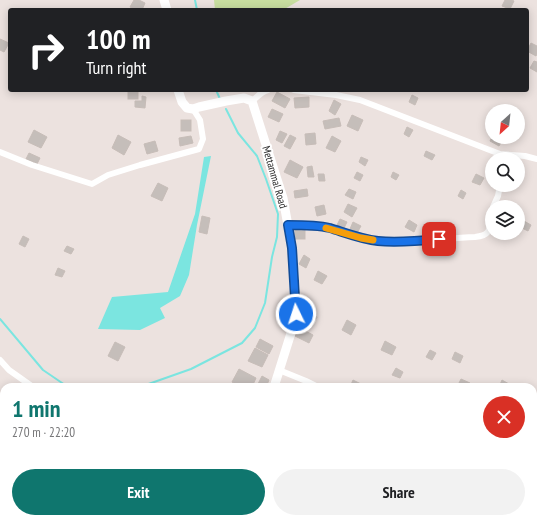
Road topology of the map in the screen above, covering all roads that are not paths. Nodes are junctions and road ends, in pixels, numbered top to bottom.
1 (179, 92) edge
2 (262, 92) edge
3 (311, 92) edge
4 (252, 101) junction
5 (193, 110) junction
6 (0, 152) edge
7 (495, 152) edge
8 (525, 156) edge
9 (537, 159) edge
10 (288, 225) junction
11 (485, 234) edge
12 (0, 360) edge
13 (279, 370) junction
14 (28, 383) edge
15 (275, 383) edge
16 (309, 383) edge

1 - 5 main road
2 - 4 street
3 - 7 street
4 - 5 main road
4 - 10 main road, Mettammal Road
5 - 6 street
8 - 9 street
10 - 11 street
10 - 13 main road, Mettammal Road
12 - 14 street
13 - 15 main road, Mettammal Road
13 - 16 street

